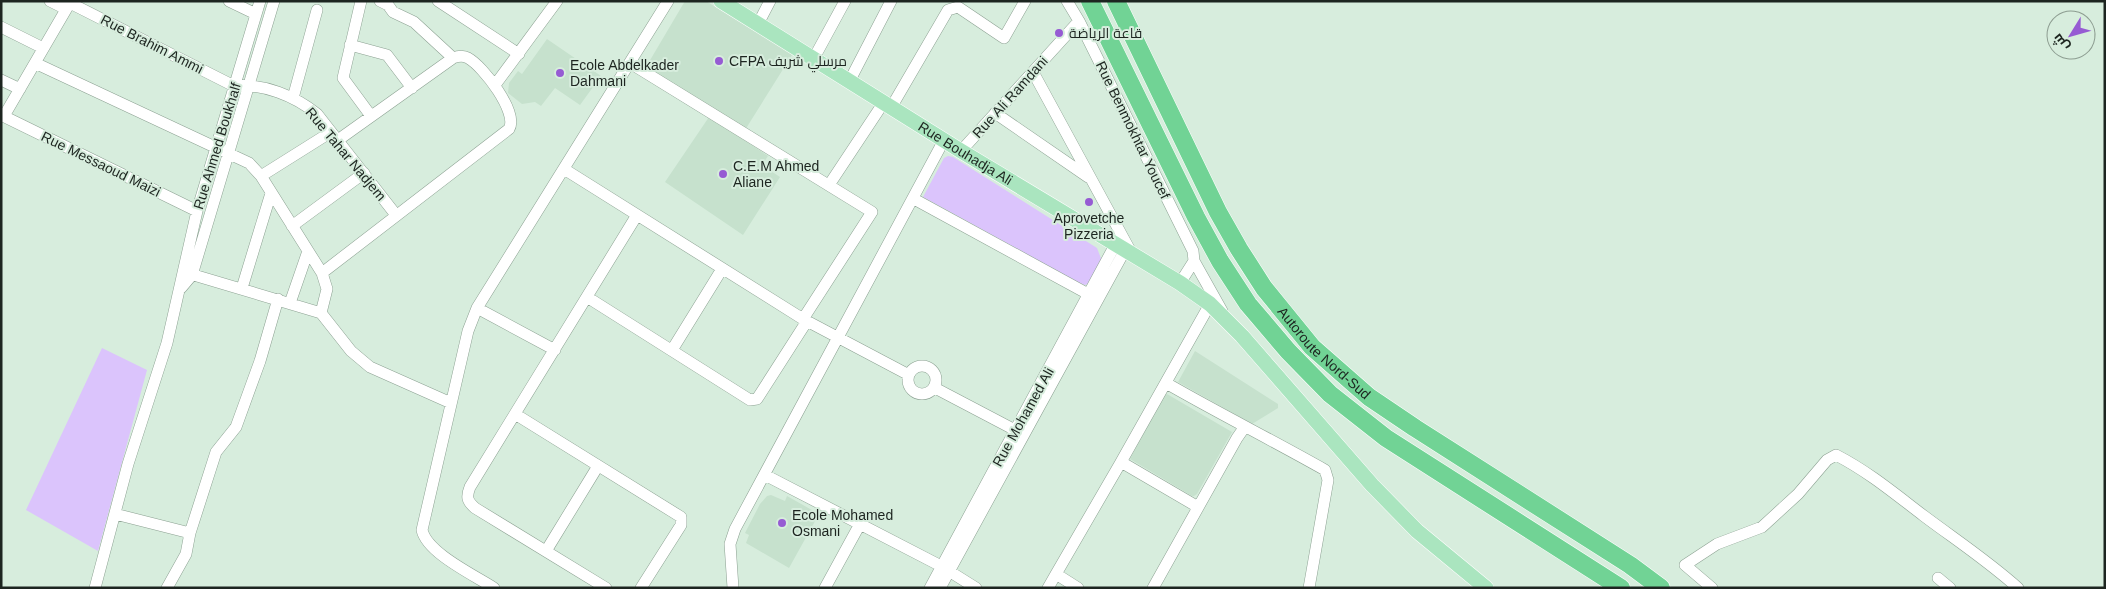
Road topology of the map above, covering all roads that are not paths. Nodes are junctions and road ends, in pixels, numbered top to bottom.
1 (50, 1) edge
2 (229, 1) edge
3 (260, 1) edge
4 (274, 1) edge
5 (362, 1) edge
6 (380, 1) edge
7 (438, 1) edge
8 (557, 1) edge
9 (668, 1) edge
10 (721, 1) edge
11 (770, 1) edge
12 (845, 1) edge
13 (891, 1) edge
14 (1025, 1) edge
15 (1067, 1) edge
16 (1090, 1) edge
17 (1116, 1) edge
18 (69, 4) edge
19 (316, 10) dead end
20 (256, 14) junction
21 (1079, 21) junction
22 (758, 24) junction
23 (1, 27) edge
24 (350, 45) junction
25 (43, 48) junction
26 (519, 54) junction
27 (453, 58) junction
28 (814, 58) junction
29 (35, 63) junction
30 (630, 63) junction
31 (1033, 72) junction
32 (1, 80) edge
33 (850, 80) junction
34 (248, 85) junction
35 (495, 85) junction
36 (234, 86) junction
37 (17, 87) junction
38 (412, 88) junction
39 (1, 89) edge
40 (293, 98) junction
41 (888, 104) junction
42 (995, 113) junction
43 (3, 116) edge
44 (371, 116) junction
45 (334, 136) junction
46 (944, 140) junction
47 (216, 149) junction
48 (961, 151) junction
49 (228, 154) junction
50 (564, 169) junction
51 (364, 173) junction
52 (261, 176) junction
53 (1091, 178) junction
54 (829, 185) junction
55 (271, 193) junction
56 (914, 199) junction
57 (197, 211) junction
58 (396, 215) junction
59 (637, 215) junction
60 (292, 226) junction
61 (1124, 250) junction
62 (308, 251) junction
63 (1194, 261) junction
64 (722, 268) junction
65 (187, 273) junction
66 (322, 273) junction
67 (1180, 283) junction
68 (242, 288) junction
69 (1090, 296) junction
70 (587, 297) junction
71 (278, 299) junction
72 (290, 303) junction
73 (1210, 304) junction
74 (477, 308) junction
75 (321, 313) junction
76 (805, 320) junction
77 (1227, 322) junction
78 (838, 339) junction
79 (555, 350) junction
80 (672, 350) junction
81 (909, 375) junction
82 (1166, 383) junction
83 (935, 388) junction
84 (450, 403) junction
85 (515, 414) junction
86 (1244, 428) junction
87 (1015, 430) junction
88 (1122, 462) junction
89 (598, 466) junction
90 (765, 474) junction
91 (1198, 508) junction
92 (115, 514) junction
93 (860, 524) junction
94 (190, 533) junction
95 (546, 551) junction
96 (945, 568) junction
97 (1056, 574) junction
98 (1938, 578) dead end
99 (95, 588) edge
100 (167, 588) edge
101 (494, 588) edge
102 (606, 588) edge
103 (642, 588) edge
104 (732, 588) edge
105 (825, 588) edge
106 (930, 588) edge
107 (940, 588) edge
108 (976, 588) edge
109 (1048, 588) edge
110 (1078, 588) edge
111 (1153, 588) edge
112 (1309, 588) edge
113 (1486, 588) edge
114 (1621, 588) edge
115 (1661, 588) edge
116 (1712, 588) edge
117 (1950, 588) edge
118 (2018, 588) edge

1 - 18 street, Rue Brahim Ammi
2 - 20 street
3 - 20 street, Rue Ahmed Boukhalf
4 - 34 street
5 - 24 street
6 - 27 street
7 - 26 street
8 - 26 street
9 - 30 street
10 - 22 main road, Rue Bouhadja Ali
11 - 22 street
12 - 28 street
13 - 33 street
14 - 41 street
15 - 21 street, Rue Benmokhtar Youcef
16 - 114 highway, Autoroute Nord-Sud
17 - 115 highway, Autoroute Nord-Sud
18 - 25 street
18 - 36 street, Rue Brahim Ammi
19 - 40 street
20 - 36 street, Rue Ahmed Boukhalf
21 - 31 street, Rue Ali Ramdani
21 - 63 street, Rue Benmokhtar Youcef
22 - 28 main road, Rue Bouhadja Ali
23 - 25 street
24 - 38 street
24 - 44 street
25 - 29 street
26 - 35 street
27 - 35 street
27 - 38 street
28 - 33 main road, Rue Bouhadja Ali
29 - 37 street
29 - 47 street
30 - 50 street
30 - 54 street
31 - 42 street, Rue Ali Ramdani
31 - 53 street
32 - 37 street
33 - 41 main road, Rue Bouhadja Ali
34 - 36 street, Rue Tahar Nadjem
34 - 40 street, Rue Tahar Nadjem
34 - 49 street
35 - 58 street
36 - 47 street, Rue Ahmed Boukhalf
37 - 39 street
37 - 43 street
38 - 44 street
40 - 45 street, Rue Tahar Nadjem
41 - 46 main road, Rue Bouhadja Ali
41 - 54 street
42 - 48 street, Rue Ali Ramdani
42 - 53 street
43 - 57 street, Rue Messaoud Maizi
44 - 45 street
45 - 51 street, Rue Tahar Nadjem
45 - 52 street
46 - 48 main road, Rue Bouhadja Ali
46 - 56 street
47 - 49 street
47 - 57 street, Rue Ahmed Boukhalf
48 - 61 main road, Rue Bouhadja Ali
49 - 52 street
49 - 65 street
50 - 59 street
50 - 74 street
51 - 58 street, Rue Tahar Nadjem
51 - 60 street
52 - 55 street
53 - 61 street
54 - 76 street
55 - 60 street
55 - 68 street
56 - 69 street
56 - 78 street
57 - 65 street, Rue Ahmed Boukhalf
58 - 66 street
59 - 64 street
59 - 70 street
60 - 62 street
61 - 67 main road, Rue Bouhadja Ali
61 - 69 street, Rue Mohamed Ali
61 - 96 street
62 - 66 street
62 - 72 street
63 - 67 street
63 - 77 street, Rue Benmokhtar Youcef
64 - 76 street
64 - 80 street
65 - 68 street
65 - 92 street
66 - 75 street
67 - 73 main road, Rue Bouhadja Ali
68 - 71 street
69 - 87 street, Rue Mohamed Ali
70 - 79 street
70 - 80 street
71 - 72 street
71 - 94 street
72 - 75 street
73 - 77 main road, Rue Bouhadja Ali
73 - 82 street
74 - 79 street
74 - 84 street
75 - 84 street
76 - 78 street
76 - 80 street
77 - 113 main road, Rue Bouhadja Ali
78 - 81 street
78 - 90 street
79 - 85 street
81 - 83 street
81 - 83 street
82 - 86 street
82 - 88 street
83 - 87 street
84 - 101 street
85 - 89 street
85 - 95 street
86 - 91 street
86 - 112 street
87 - 96 street, Rue Mohamed Ali
88 - 91 street
88 - 97 street
89 - 95 street
89 - 103 street
90 - 93 street
90 - 104 street
91 - 111 street
92 - 94 street
92 - 99 street
93 - 96 street
93 - 105 street
94 - 100 street
95 - 102 street
96 - 106 street, Rue Mohamed Ali
96 - 107 street
96 - 108 street
97 - 109 street
97 - 110 street
98 - 117 street
116 - 118 street

